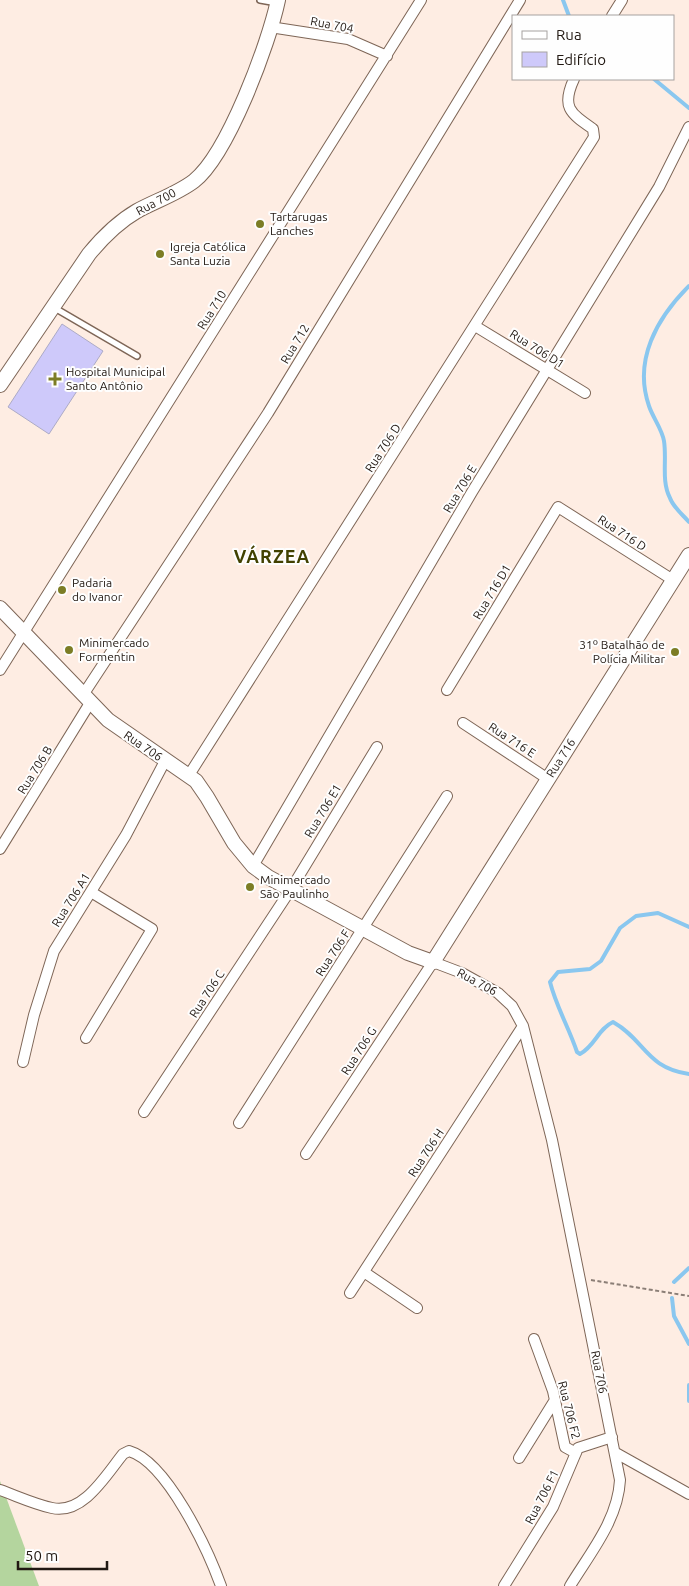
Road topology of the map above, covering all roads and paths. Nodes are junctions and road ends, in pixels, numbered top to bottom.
1 (260, 0) edge
2 (421, 0) edge
3 (520, 0) edge
4 (622, 0) edge
5 (278, 2) edge
6 (613, 15) edge
7 (270, 27) junction
8 (387, 56) junction
9 (573, 80) edge
10 (689, 127) edge
11 (53, 307) junction
12 (475, 326) junction
13 (137, 356) dead end
14 (547, 370) junction
15 (0, 385) edge
16 (585, 393) dead end
17 (558, 507) joint
18 (689, 555) edge
19 (673, 580) junction
20 (0, 608) edge
21 (24, 632) junction
22 (0, 670) edge
23 (447, 690) dead end
24 (87, 699) junction
25 (463, 723) dead end
26 (377, 747) dead end
27 (165, 761) junction
28 (189, 775) junction
29 (548, 778) junction
30 (447, 796) dead end
31 (0, 849) edge
32 (253, 866) junction
33 (291, 889) junction
34 (91, 892) junction
35 (364, 928) junction
36 (433, 962) junction
37 (523, 1026) junction
38 (86, 1038) dead end
39 (23, 1062) dead end
40 (144, 1112) dead end
41 (239, 1123) dead end
42 (306, 1154) dead end
43 (364, 1272) junction
44 (581, 1279) junction
45 (350, 1294) dead end
46 (689, 1296) edge
47 (417, 1308) dead end
48 (534, 1339) dead end
49 (555, 1400) junction
50 (612, 1437) junction
51 (576, 1453) junction
52 (616, 1454) junction
53 (519, 1458) dead end
54 (0, 1490) edge
55 (689, 1494) edge
56 (221, 1586) edge
57 (504, 1586) edge
58 (570, 1586) edge

1 - 5 lane
2 - 8 street, Rua 710
3 - 24 street, Rua 712
4 - 6 street
5 - 7 street, Rua 700
7 - 8 street, Rua 704
7 - 11 street, Rua 700
8 - 21 street, Rua 710
9 - 12 street, Rua 706 D
10 - 14 street, Rua 706 E
11 - 13 lane
11 - 15 street, Rua 700
12 - 14 street, Rua 706 D1
12 - 28 street, Rua 706 D
14 - 16 street, Rua 706 D1
14 - 32 street, Rua 706 E
17 - 19 street, Rua 716 D
17 - 23 street, Rua 716 D1
18 - 19 street, Rua 716
19 - 29 street, Rua 716
20 - 21 street, Rua 706
21 - 22 street, Rua 710
21 - 24 street, Rua 706
24 - 27 street, Rua 706
24 - 31 street, Rua 706 B
25 - 29 street, Rua 716 E
26 - 33 street, Rua 706 E1
27 - 28 street, Rua 706
27 - 34 street, Rua 706 A1
28 - 32 street, Rua 706
29 - 36 street, Rua 716
30 - 35 street, Rua 706 F
32 - 33 street, Rua 706
33 - 35 street, Rua 706
33 - 40 street, Rua 706 C
34 - 38 street
34 - 39 street, Rua 706 A1
35 - 36 street, Rua 706
35 - 41 street, Rua 706 F
36 - 37 street, Rua 706
36 - 42 street, Rua 706 G
37 - 43 street, Rua 706 H
37 - 44 street, Rua 706
43 - 45 street, Rua 706 H
43 - 47 street
44 - 46 path
44 - 50 street, Rua 706
48 - 49 street, Rua 706 F2
49 - 51 street, Rua 706 F2
49 - 53 street
50 - 51 street
50 - 52 street, Rua 706
51 - 57 street, Rua 706 F1
52 - 55 street
52 - 58 street, Rua 706
54 - 56 street

